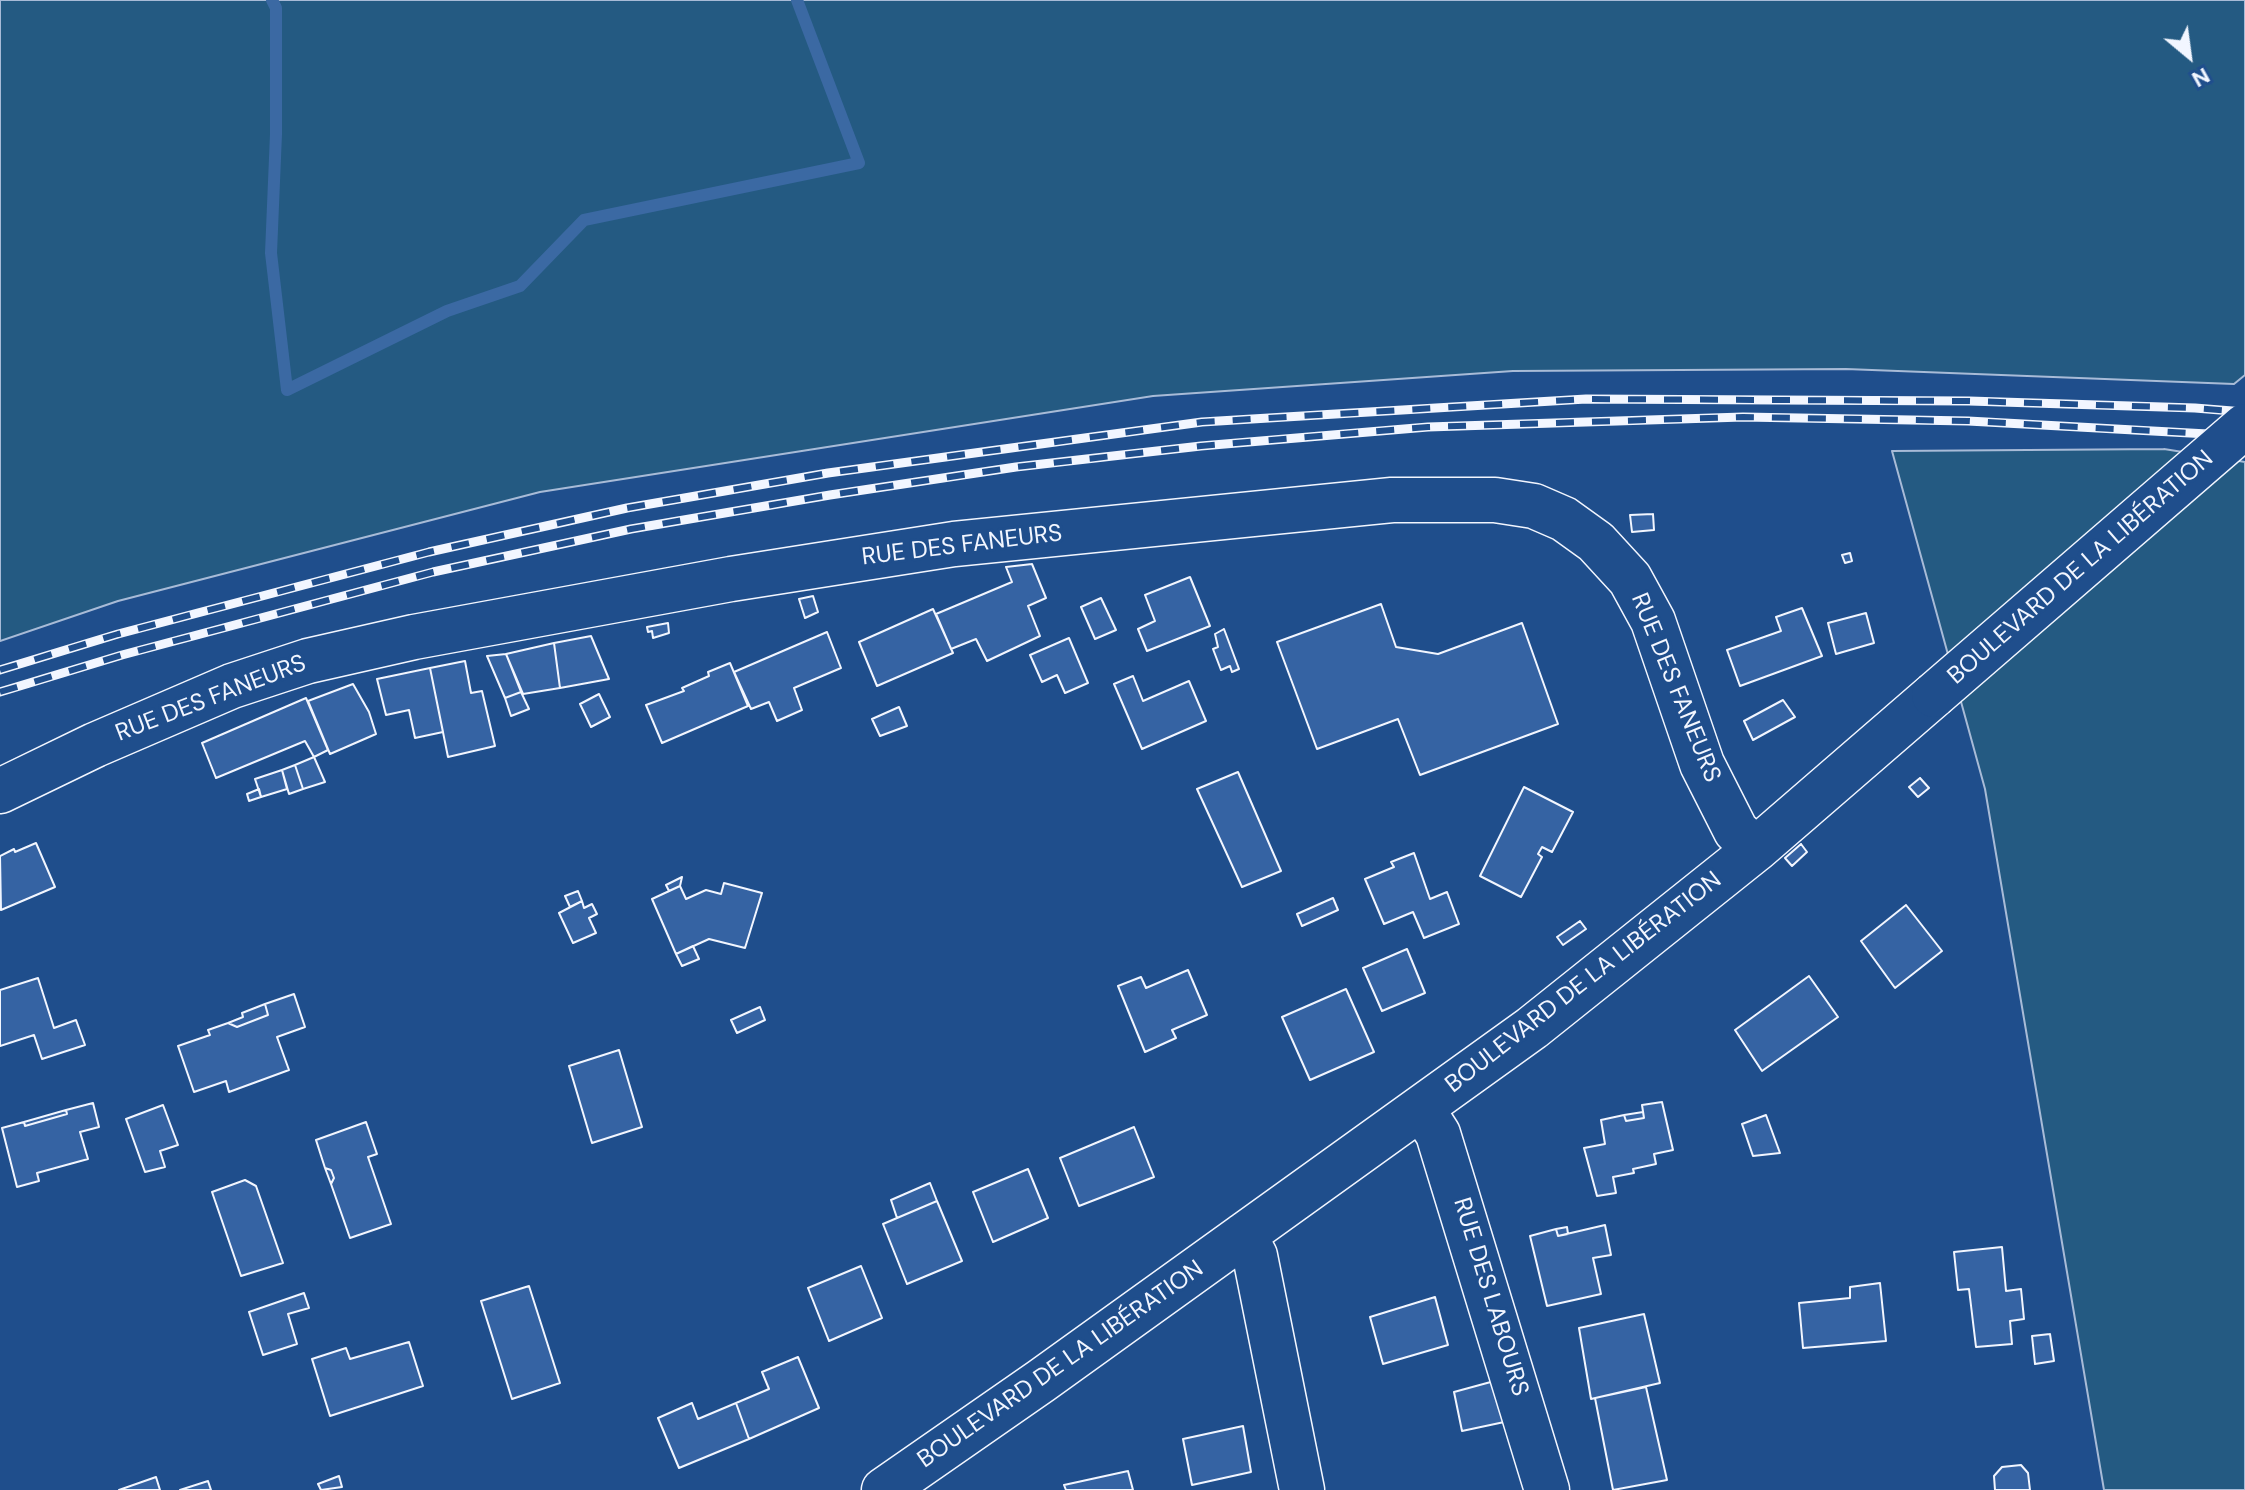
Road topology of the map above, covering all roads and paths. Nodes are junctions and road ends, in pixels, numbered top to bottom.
1 (2245, 426) edge
2 (0, 791) edge
3 (1756, 849) junction
4 (1422, 1109) junction
5 (1244, 1235) junction
6 (887, 1489) edge
7 (1302, 1490) edge
8 (1547, 1490) edge

1 - 3 street, BOULEVARD DE LA LIBÉRATION, bridge
2 - 3 street, RUE DES FANEURS
3 - 4 street, BOULEVARD DE LA LIBÉRATION
4 - 5 street, BOULEVARD DE LA LIBÉRATION
4 - 8 street, RUE DES LABOURS
5 - 6 street, BOULEVARD DE LA LIBÉRATION
5 - 7 street

